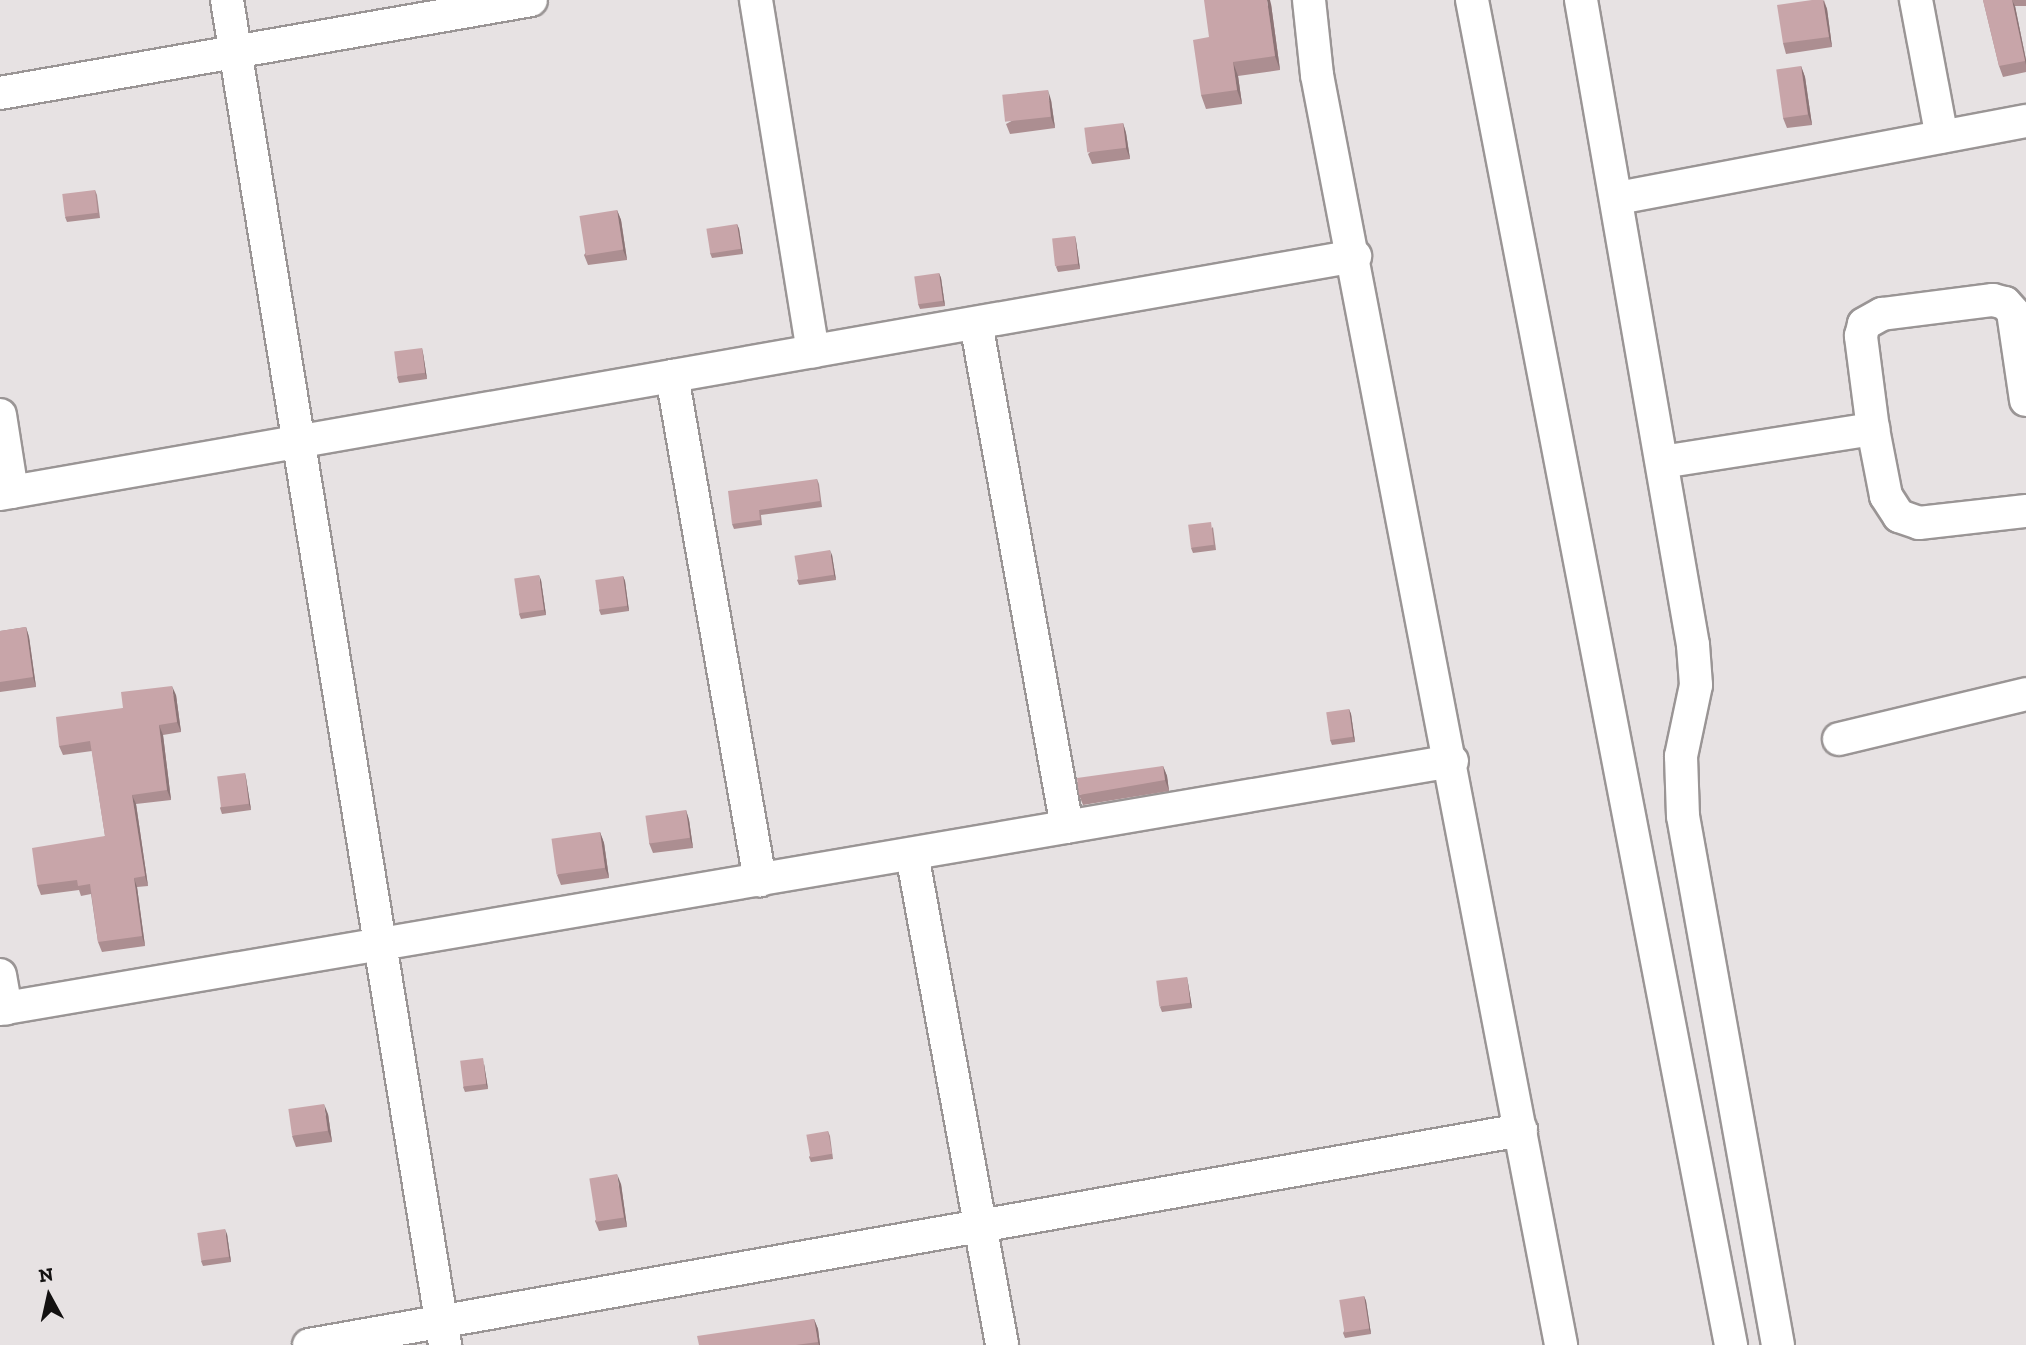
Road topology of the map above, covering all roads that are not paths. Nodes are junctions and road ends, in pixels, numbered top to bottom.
1 (227, 0) edge
2 (531, 0) edge
3 (756, 0) edge
4 (1309, 0) edge
5 (1472, 0) edge
6 (1581, 0) edge
7 (1916, 0) edge
8 (235, 52) junction
9 (0, 93) edge
10 (2026, 121) edge
11 (1942, 137) junction
12 (1618, 198) junction
13 (1354, 256) junction
14 (976, 323) junction
15 (813, 351) junction
16 (672, 376) junction
17 (2026, 400) edge
18 (0, 415) edge
19 (1874, 429) junction
20 (299, 441) junction
21 (1662, 462) junction
22 (6, 493) edge
23 (2026, 512) edge
24 (2026, 694) edge
25 (1839, 739) dead end
26 (1452, 761) junction
27 (1067, 827) junction
28 (912, 854) junction
29 (760, 880) junction
30 (380, 944) junction
31 (0, 975) edge
32 (3, 1008) edge
33 (1521, 1130) junction
34 (980, 1226) junction
35 (444, 1333) edge
36 (309, 1345) edge
37 (1002, 1345) edge
38 (1561, 1345) edge
39 (1731, 1345) edge
40 (1777, 1345) edge

1 - 8 street
2 - 8 street
3 - 15 street
4 - 13 street
5 - 39 street
6 - 12 street
7 - 11 street
8 - 9 street
8 - 20 street
10 - 11 street
11 - 12 street
12 - 21 street
13 - 14 street
13 - 26 street
14 - 15 street
14 - 27 street
15 - 16 street
16 - 20 street
16 - 29 street
17 - 19 street
18 - 22 street
19 - 21 street
19 - 23 street
20 - 22 street
20 - 30 street
21 - 40 street
24 - 25 street
26 - 27 street
26 - 33 street
27 - 28 street
28 - 29 street
28 - 34 street
29 - 30 street
30 - 32 street
30 - 35 street
31 - 32 street
33 - 34 street
33 - 38 street
34 - 35 street
34 - 37 street
35 - 36 street

